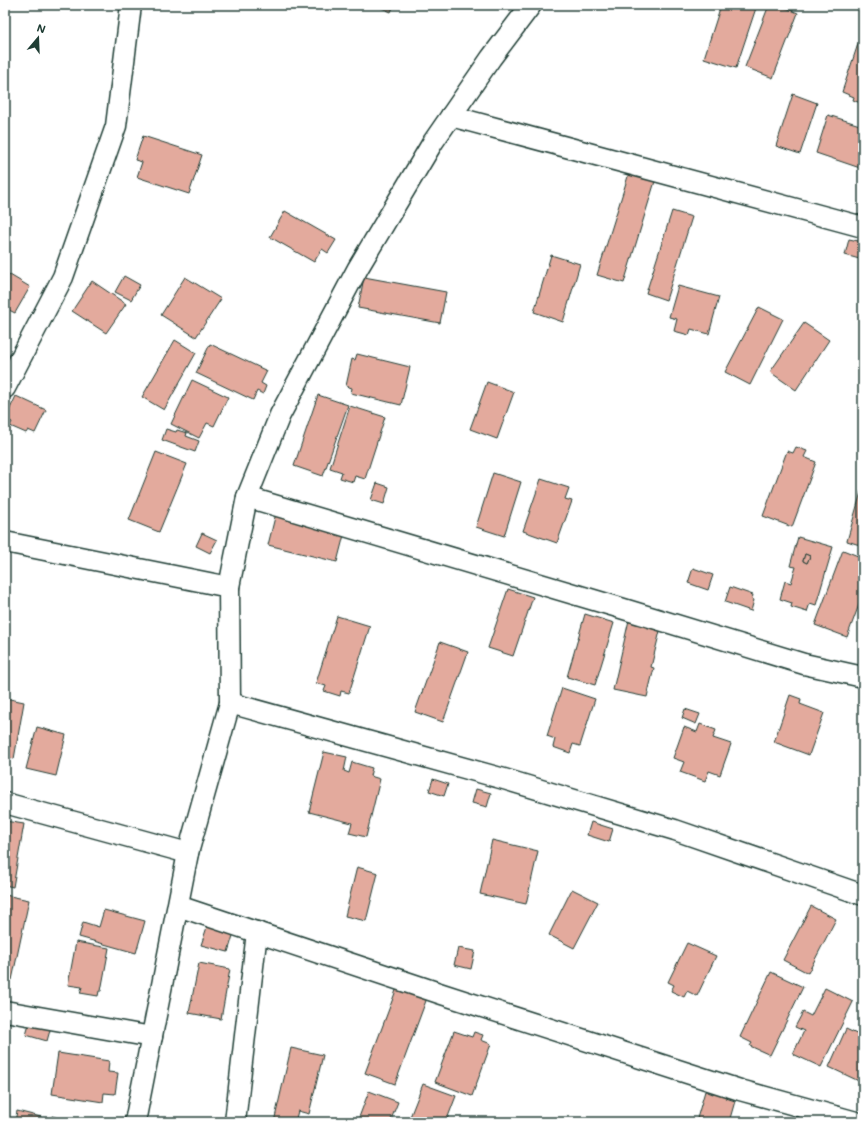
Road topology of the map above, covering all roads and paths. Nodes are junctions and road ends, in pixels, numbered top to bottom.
1 (131, 5) edge
2 (531, 5) edge
3 (451, 116) junction
4 (863, 227) edge
5 (5, 388) edge
6 (247, 498) junction
7 (5, 542) edge
8 (229, 587) junction
9 (863, 677) edge
10 (230, 703) junction
11 (5, 803) edge
12 (188, 853) junction
13 (863, 895) edge
14 (178, 906) junction
15 (257, 932) junction
16 (5, 1011) edge
17 (152, 1037) junction
18 (135, 1122) edge
19 (235, 1122) edge
20 (856, 1122) edge

1 - 5 street
2 - 3 street
3 - 4 street
3 - 6 street
6 - 8 street
6 - 9 street
7 - 8 street
8 - 10 street
10 - 12 street
10 - 13 street
11 - 12 street
12 - 14 street
14 - 15 street
14 - 17 street
15 - 19 street
15 - 20 street
16 - 17 street
17 - 18 street

